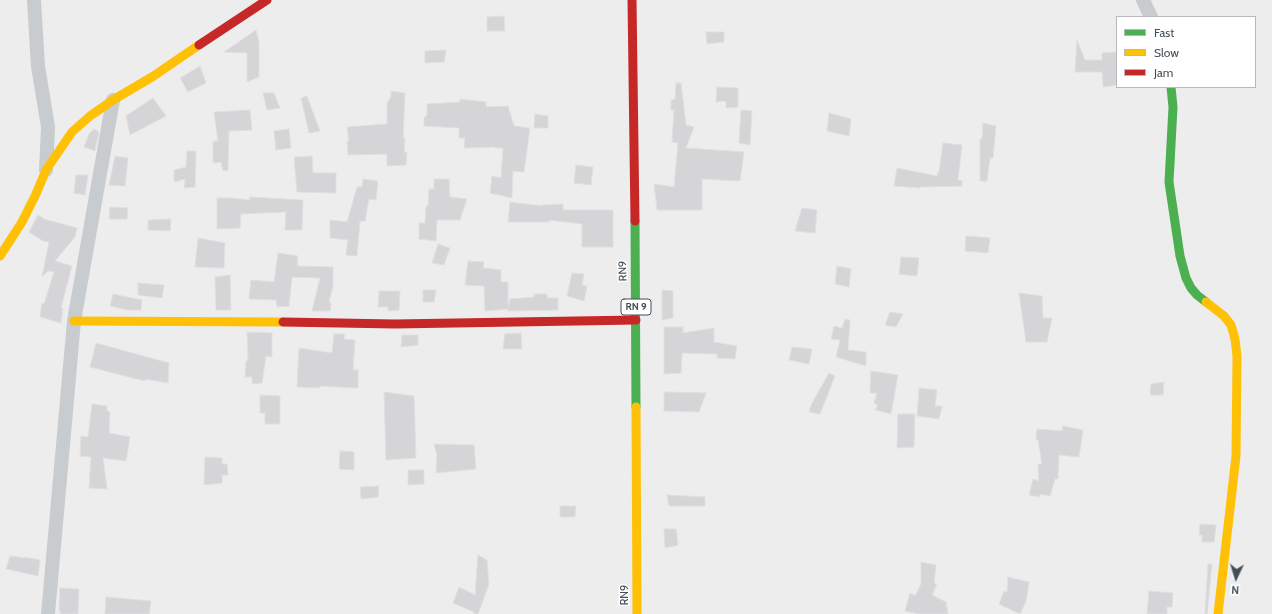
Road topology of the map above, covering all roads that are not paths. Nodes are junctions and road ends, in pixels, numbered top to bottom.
1 (34, 0) edge
2 (266, 0) edge
3 (632, 0) edge
4 (1143, 0) edge
5 (1151, 16) edge
6 (1171, 88) edge
7 (113, 100) junction
8 (46, 170) junction
9 (0, 256) edge
10 (636, 320) junction
11 (74, 321) junction
12 (48, 614) edge
13 (637, 614) edge
14 (1218, 614) edge

1 - 8 street
2 - 7 street
3 - 10 street, RN9 / RN 9
4 - 5 street
6 - 14 street
7 - 8 street
7 - 11 street
8 - 9 street
10 - 11 street
10 - 13 street, RN9 / RN 9
11 - 12 street

